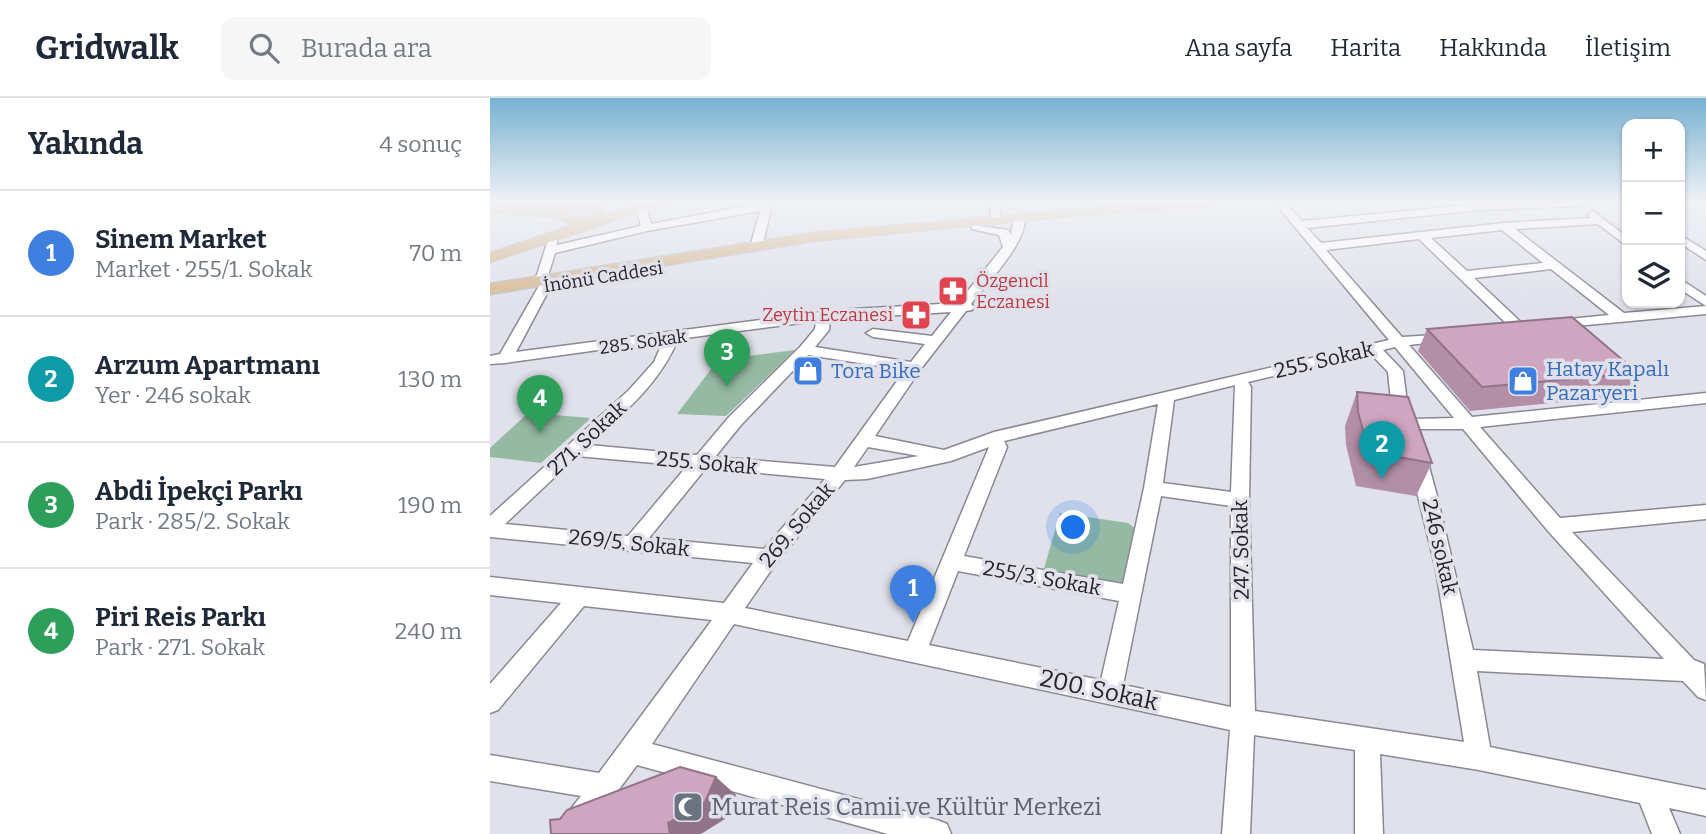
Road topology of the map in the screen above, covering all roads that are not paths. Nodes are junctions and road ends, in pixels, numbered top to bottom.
1 (541, 237) edge
2 (546, 237) edge
3 (561, 237) edge
4 (759, 237) edge
5 (821, 237) edge
6 (872, 237) edge
7 (1006, 237) edge
8 (1013, 237) edge
9 (1310, 237) edge
10 (1410, 237) edge
11 (1424, 237) edge
12 (1519, 237) edge
13 (1685, 238) edge
14 (1706, 238) edge
15 (1685, 241) edge
16 (757, 244) junction
17 (1009, 247) junction
18 (1318, 247) junction
19 (490, 252) edge
20 (1706, 256) edge
21 (490, 258) edge
22 (1555, 265) junction
23 (1463, 275) junction
24 (543, 283) junction
25 (1685, 287) edge
26 (490, 289) edge
27 (490, 296) edge
28 (1706, 302) edge
29 (965, 307) junction
30 (1706, 310) edge
31 (823, 316) junction
32 (1620, 317) junction
33 (873, 333) dead end
34 (1465, 335) edge
35 (671, 338) junction
36 (935, 341) junction
37 (1400, 342) junction
38 (1374, 349) junction
39 (805, 350) junction
40 (498, 360) edge
41 (915, 367) junction
42 (1239, 379) junction
43 (1167, 397) junction
44 (1706, 398) edge
45 (1466, 423) junction
46 (1407, 425) junction
47 (994, 438) junction
48 (863, 440) junction
49 (575, 450) junction
50 (951, 455) junction
51 (701, 463) junction
52 (840, 474) junction
53 (1153, 488) junction
54 (1240, 500) junction
55 (1706, 512) edge
56 (1555, 526) junction
57 (490, 529) edge
58 (633, 543) junction
59 (769, 557) junction
60 (953, 562) junction
61 (490, 586) edge
62 (1131, 594) junction
63 (580, 595) junction
64 (727, 613) junction
65 (915, 651) junction
66 (1464, 660) junction
67 (1698, 671) edge
68 (1706, 689) edge
69 (1110, 693) junction
70 (490, 702) edge
71 (1243, 721) junction
72 (1367, 739) junction
73 (632, 751) junction
74 (1479, 757) junction
75 (490, 768) edge
76 (605, 788) junction
77 (1648, 790) junction
78 (1706, 803) edge
79 (569, 834) edge
80 (937, 834) edge
81 (1236, 834) edge
82 (1369, 834) edge
83 (1666, 834) edge

1 - 19 main road
2 - 21 main road
3 - 24 street
4 - 16 street
5 - 16 main road, İnönü Caddesi
6 - 24 main road, İnönü Caddesi
7 - 17 street
8 - 17 street, 269. Sokak
9 - 18 street
10 - 18 street
11 - 23 street
12 - 22 street
13 - 14 street
15 - 20 street
16 - 24 main road, İnönü Caddesi
17 - 29 street, 269. Sokak
18 - 37 street
22 - 23 street
22 - 32 street
23 - 32 street
24 - 26 main road, İnönü Caddesi
24 - 27 main road, İnönü Caddesi
24 - 40 street
25 - 28 street
29 - 31 street, 285. Sokak
29 - 36 street, 269. Sokak
30 - 32 street
31 - 35 street, 285. Sokak
31 - 39 street
33 - 36 street
34 - 37 street, 255. Sokak
35 - 40 street, 285. Sokak
35 - 49 street, 271. Sokak
36 - 41 street, 269. Sokak
37 - 38 street, 255. Sokak
37 - 45 street
38 - 42 street, 255. Sokak
38 - 46 street, 246 sokak
39 - 41 street
39 - 51 street
41 - 48 street, 269. Sokak
42 - 43 street, 255. Sokak
42 - 54 street, 247. Sokak
43 - 47 street, 255. Sokak
43 - 53 street
44 - 45 street
45 - 46 street
45 - 56 street
46 - 66 street, 246 sokak
47 - 50 street, 255. Sokak
47 - 60 street
48 - 50 street
48 - 52 street, 269. Sokak
49 - 51 street, 255. Sokak
49 - 57 street, 271. Sokak
50 - 52 street, 255. Sokak
51 - 52 street, 255. Sokak
51 - 58 street
52 - 59 street, 269. Sokak
53 - 54 street
53 - 62 street
54 - 71 street, 247. Sokak
55 - 56 street
56 - 67 street
57 - 58 street, 269/5. Sokak
58 - 59 street, 269/5. Sokak
59 - 64 street, 269. Sokak
60 - 62 street, 255/3. Sokak
60 - 65 street
61 - 63 street, 200. Sokak
62 - 69 street
63 - 64 street, 200. Sokak
63 - 70 street
64 - 65 street, 200. Sokak
64 - 73 street, 269. Sokak
65 - 69 street, 200. Sokak
66 - 67 street
66 - 74 street, 246 sokak
67 - 68 street
69 - 71 street, 200. Sokak
71 - 72 street, 200. Sokak
71 - 81 street, 247. Sokak
72 - 74 street, 200. Sokak
72 - 82 street
73 - 76 street, 269. Sokak
73 - 80 street
74 - 77 street, 200. Sokak
75 - 76 street
76 - 79 street, 269. Sokak
77 - 78 street, 200. Sokak
77 - 83 street

